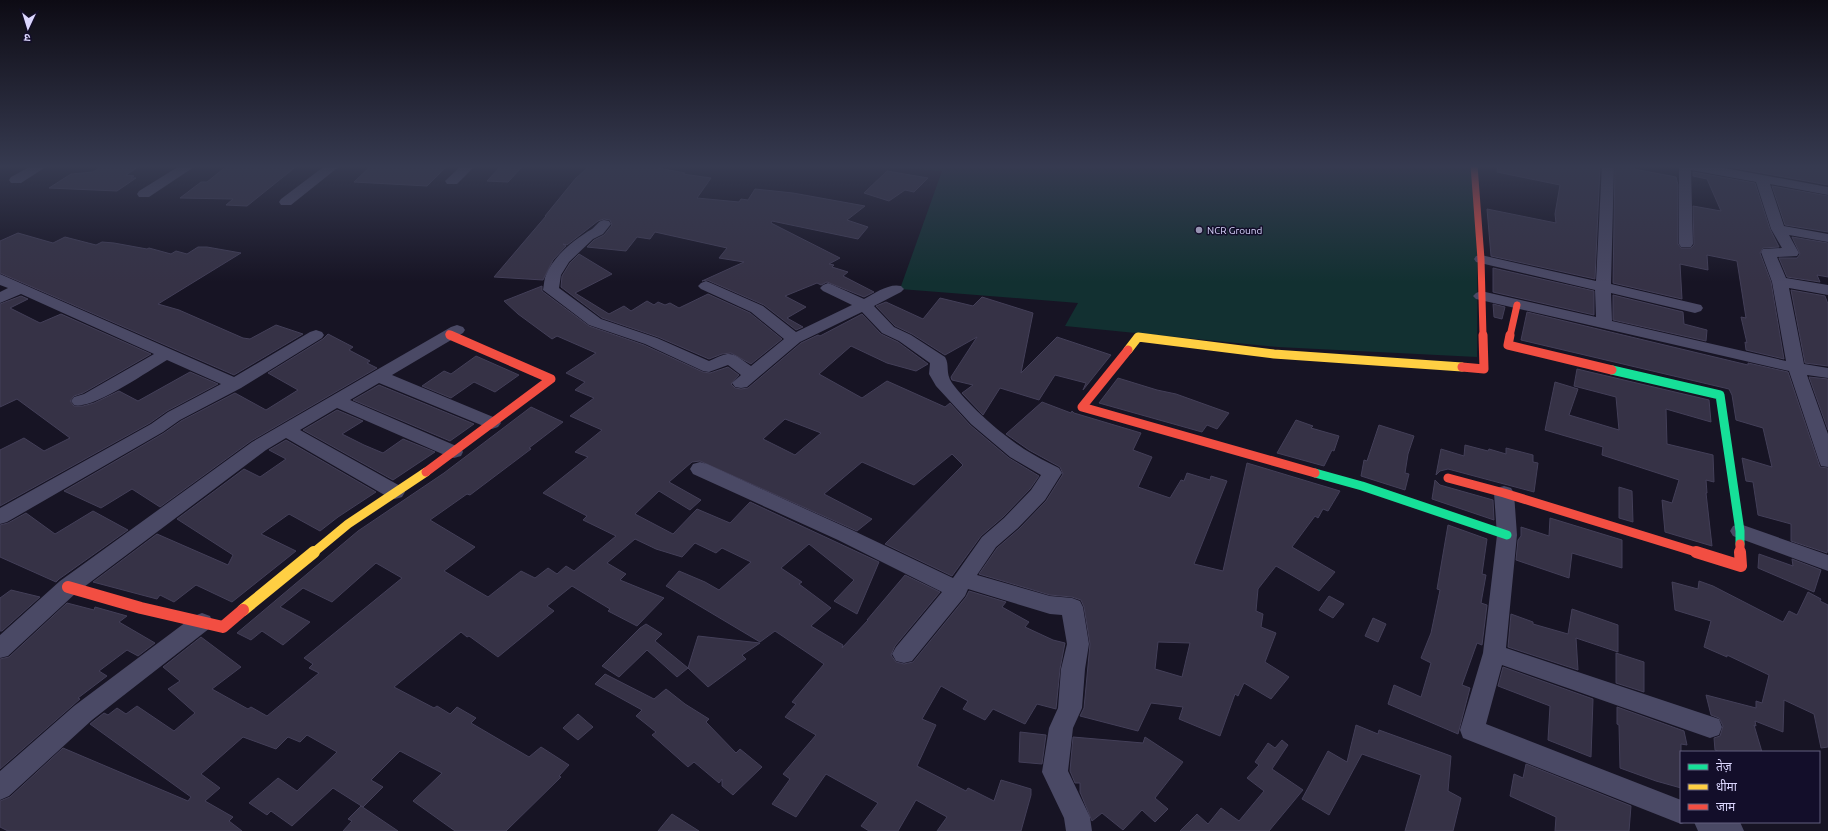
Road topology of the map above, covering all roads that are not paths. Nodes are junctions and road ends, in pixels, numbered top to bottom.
1 (1477, 204) edge
2 (1606, 204) edge
3 (1685, 204) edge
4 (1770, 204) edge
5 (604, 224) dead end
6 (1778, 229) junction
7 (1828, 238) edge
8 (1686, 244) dead end
9 (1481, 258) junction
10 (0, 279) edge
11 (1780, 282) junction
12 (706, 286) dead end
13 (1603, 287) junction
14 (21, 288) junction
15 (828, 288) dead end
16 (896, 289) dead end
17 (1828, 290) edge
18 (1481, 296) junction
19 (0, 298) edge
20 (865, 305) junction
21 (1518, 305) junction
22 (1695, 308) dead end
23 (1604, 325) junction
24 (453, 332) joint
25 (316, 335) dead end
26 (794, 339) junction
27 (165, 354) junction
28 (1796, 368) junction
29 (1828, 373) edge
30 (378, 376) junction
31 (235, 384) junction
32 (80, 401) dead end
33 (336, 401) junction
34 (492, 423) junction
35 (286, 430) junction
36 (454, 452) junction
37 (1828, 461) edge
38 (700, 469) dead end
39 (1448, 478) dead end
40 (395, 492) junction
41 (1504, 493) junction
42 (0, 517) edge
43 (1740, 530) junction
44 (1507, 535) junction
45 (1828, 563) edge
46 (960, 584) junction
47 (68, 587) junction
48 (202, 622) junction
49 (1, 647) edge
50 (1494, 653) junction
51 (904, 654) dead end
52 (1710, 727) dead end
53 (0, 788) edge
54 (1680, 812) edge
55 (1710, 823) edge
56 (1079, 831) edge
57 (1731, 831) edge

1 - 9 street
2 - 13 street
3 - 8 street
4 - 6 street
5 - 26 street
6 - 7 street
6 - 11 street
9 - 13 street
9 - 18 street
10 - 14 street
11 - 17 street
11 - 28 street
12 - 26 street
13 - 22 street
13 - 23 street
14 - 19 street
14 - 27 street
15 - 20 street
16 - 20 street
18 - 21 street
18 - 44 street
20 - 26 street
20 - 46 street
21 - 23 street
21 - 43 street
23 - 28 street
24 - 30 street
24 - 34 street
25 - 31 street
27 - 31 street
27 - 32 street
28 - 29 street
28 - 37 street
30 - 33 street
30 - 34 street
31 - 42 street
33 - 35 street
33 - 36 street
34 - 36 street
35 - 40 street
35 - 47 street
36 - 40 street
38 - 46 street
39 - 41 street
40 - 48 street
41 - 43 street
41 - 44 street
43 - 45 street
44 - 50 street
46 - 51 street
46 - 56 street
47 - 48 street
47 - 49 street
48 - 53 street
50 - 52 street
50 - 54 street
55 - 57 street

